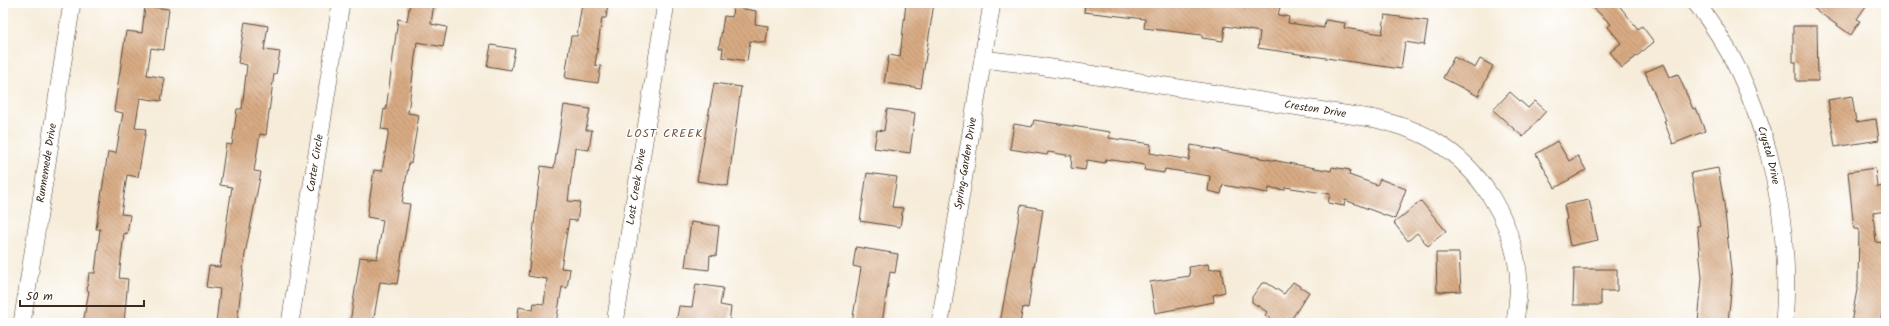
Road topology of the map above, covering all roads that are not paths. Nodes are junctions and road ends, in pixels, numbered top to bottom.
1 (72, 3) edge
2 (341, 3) edge
3 (666, 3) edge
4 (992, 3) edge
5 (1702, 5) edge
6 (983, 59) junction
7 (22, 323) edge
8 (290, 323) edge
9 (616, 323) edge
10 (940, 323) edge
11 (1515, 323) edge
12 (1784, 323) edge

1 - 7 street, Runnemede Drive
2 - 8 street, Carter Circle
3 - 9 street, Lost Creek Drive
4 - 6 street, Spring-Garden Drive
5 - 12 street, Crystal Drive
6 - 10 street, Spring-Garden Drive
6 - 11 street, Creston Drive

